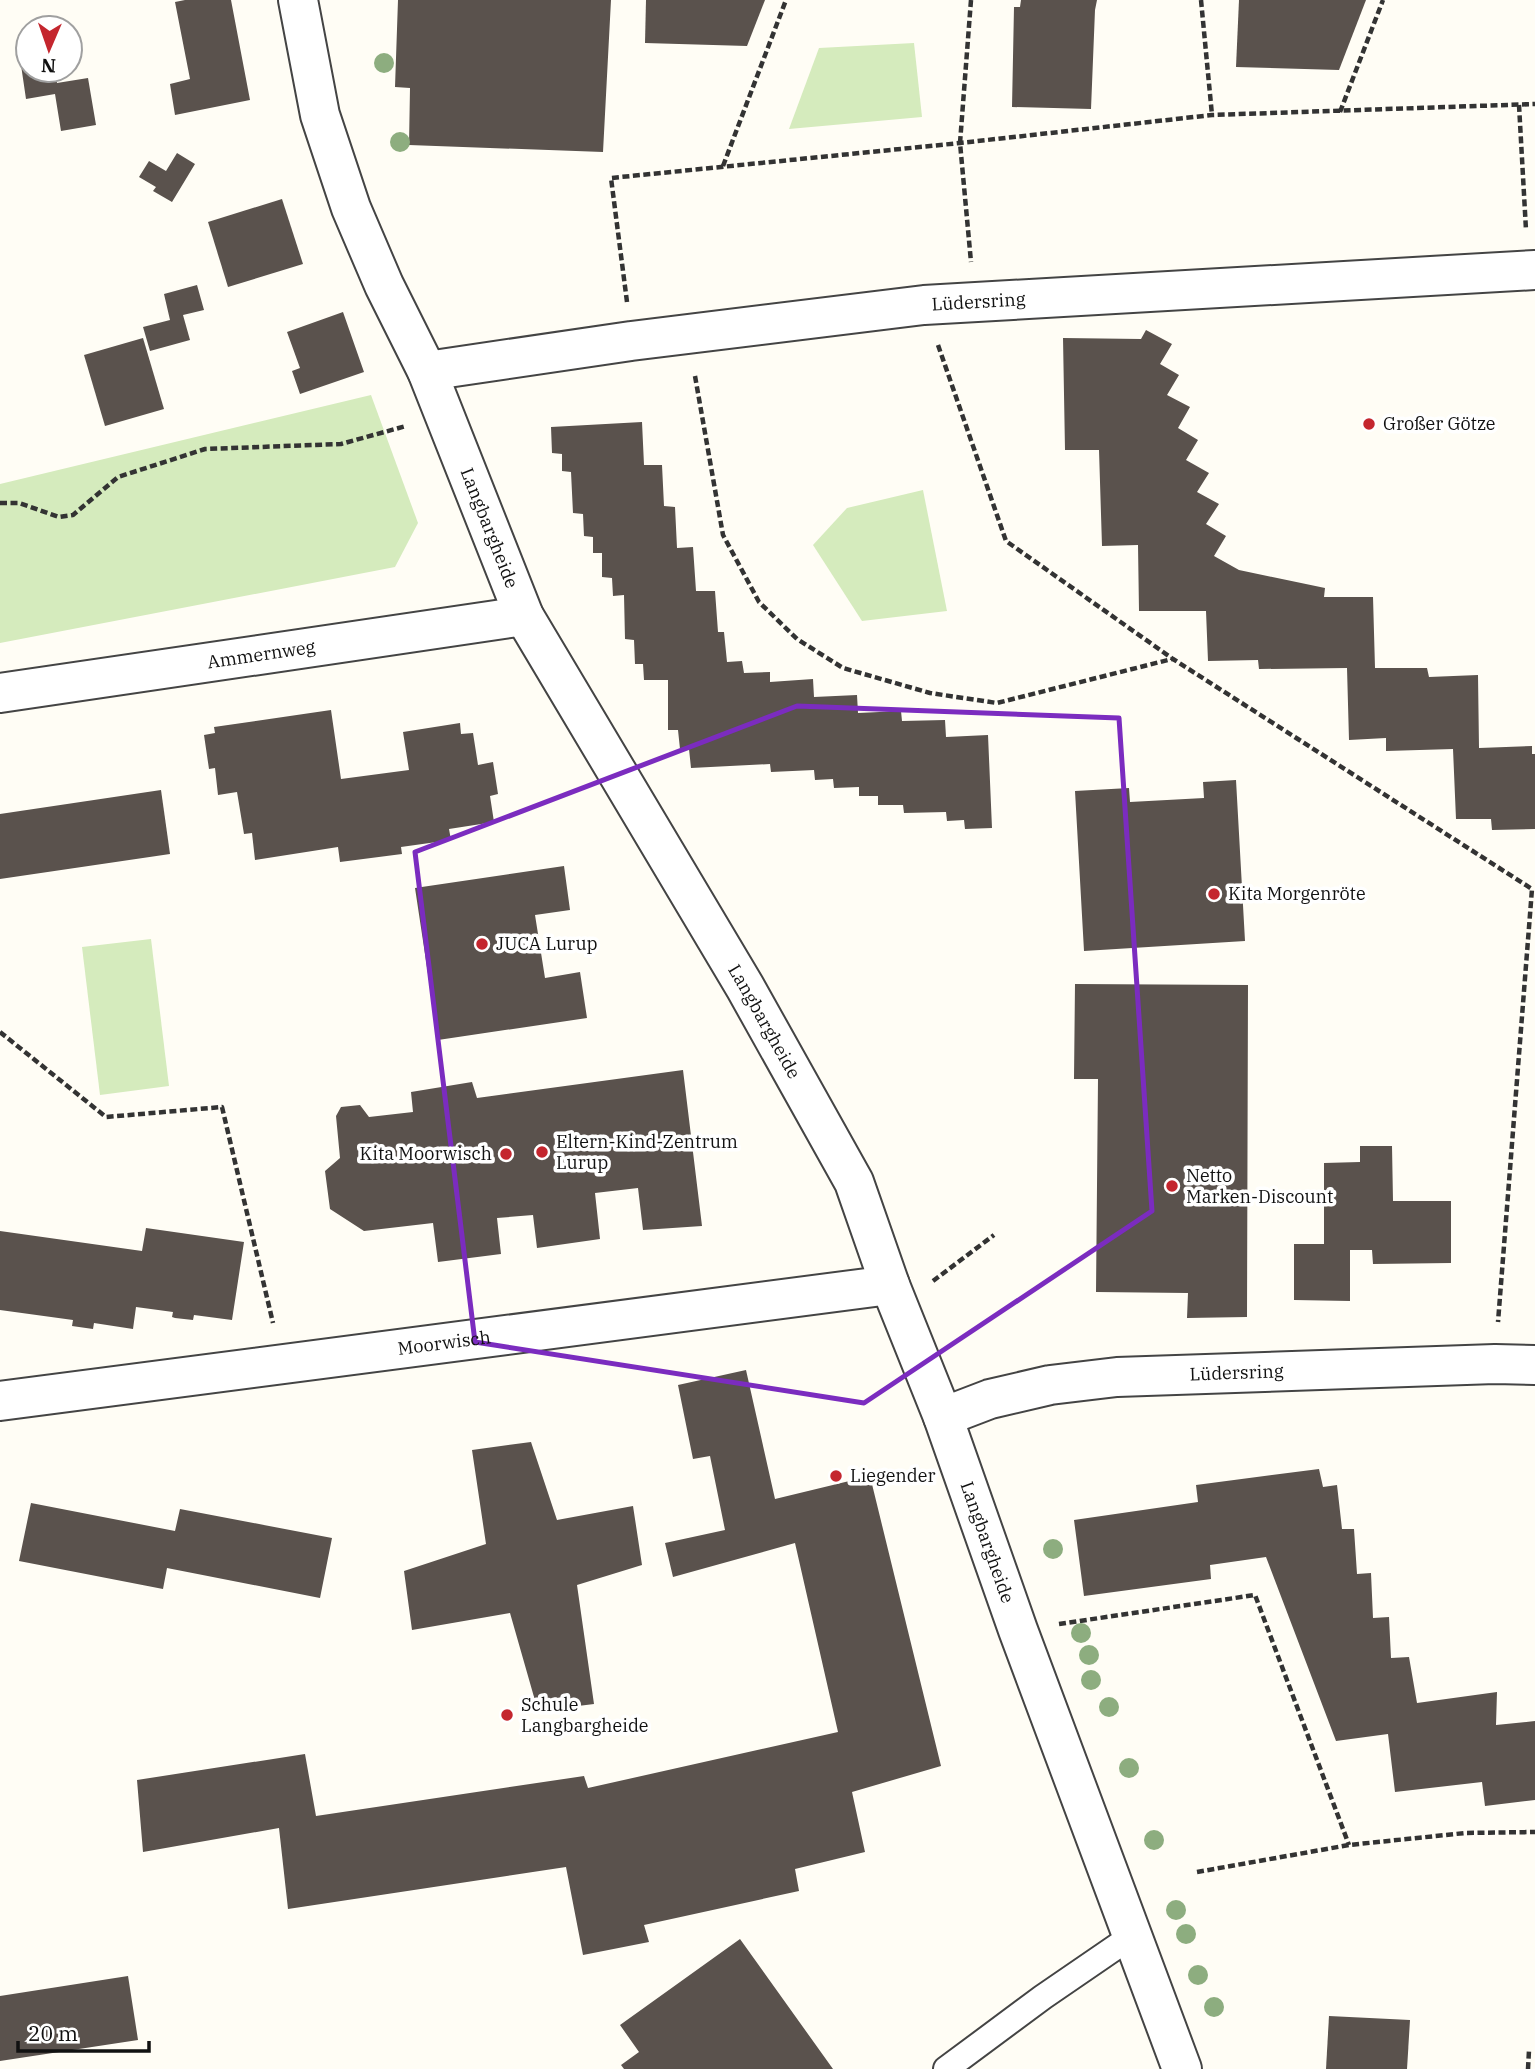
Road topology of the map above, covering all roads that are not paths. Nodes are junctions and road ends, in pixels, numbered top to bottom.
1 (298, 0) edge
2 (1531, 252) edge
3 (427, 371) junction
4 (524, 616) junction
5 (0, 693) edge
6 (894, 1296) junction
7 (1535, 1365) edge
8 (0, 1401) edge
9 (943, 1417) junction
10 (1132, 1936) junction
11 (946, 2069) edge
12 (1182, 2069) edge

1 - 3 street, Langbargheide
2 - 3 street, Lüdersring
3 - 4 street, Langbargheide
4 - 5 street, Ammernweg
4 - 6 street, Langbargheide
6 - 8 street, Moorwisch
6 - 9 street, Langbargheide
7 - 9 street, Lüdersring
9 - 10 street, Langbargheide
10 - 11 lane
10 - 12 street, Langbargheide

